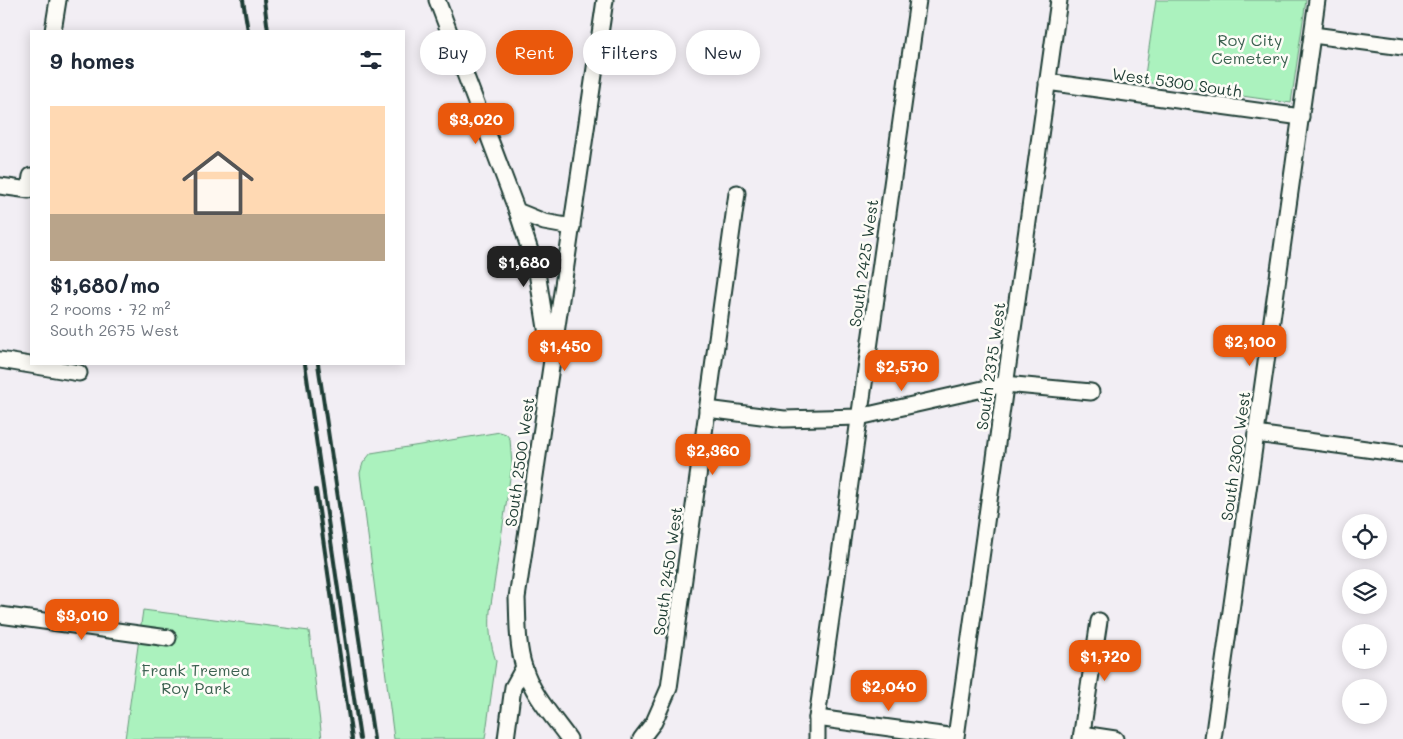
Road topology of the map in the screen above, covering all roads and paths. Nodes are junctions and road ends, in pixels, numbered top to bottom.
1 (58, 0) edge
2 (437, 0) edge
3 (605, 0) edge
4 (918, 0) edge
5 (1059, 0) edge
6 (1317, 0) edge
7 (53, 30) edge
8 (1312, 35) junction
9 (1403, 47) edge
10 (1047, 82) junction
11 (1301, 117) junction
12 (30, 183) edge
13 (0, 186) edge
14 (737, 193) dead end
15 (517, 210) junction
16 (572, 227) junction
17 (0, 360) edge
18 (552, 362) junction
19 (30, 365) edge
20 (30, 365) edge
21 (79, 373) dead end
22 (1005, 384) junction
23 (1091, 392) dead end
24 (707, 409) junction
25 (859, 418) junction
26 (1256, 434) junction
27 (1403, 454) edge
28 (0, 615) edge
29 (1099, 621) dead end
30 (168, 638) dead end
31 (524, 667) junction
32 (817, 718) junction
33 (1082, 737) edge
34 (506, 739) edge
35 (570, 739) edge
36 (641, 739) edge
37 (817, 739) edge
38 (1115, 739) edge
39 (1212, 739) edge

1 - 7 street
2 - 15 street
3 - 16 street, South 2500 West
4 - 25 street, South 2425 West
5 - 10 street, South 2375 West
6 - 8 street, South 2300 West
8 - 9 street
8 - 11 street, South 2300 West
10 - 11 street, West 5300 South
10 - 22 street, South 2375 West
11 - 26 street, South 2300 West
12 - 13 street
14 - 24 street, South 2450 West
15 - 16 street
15 - 18 street
16 - 18 street, South 2500 West
17 - 19 street
18 - 31 street, South 2500 West
20 - 21 street
22 - 23 street
22 - 25 street
22 - 32 street, South 2375 West
24 - 25 street
24 - 36 street, South 2450 West
25 - 32 street, South 2425 West
26 - 27 street
26 - 39 street, South 2300 West
28 - 30 street
29 - 33 street
31 - 34 street
31 - 35 street, South 2500 West
32 - 37 street, South 2425 West
33 - 38 street

